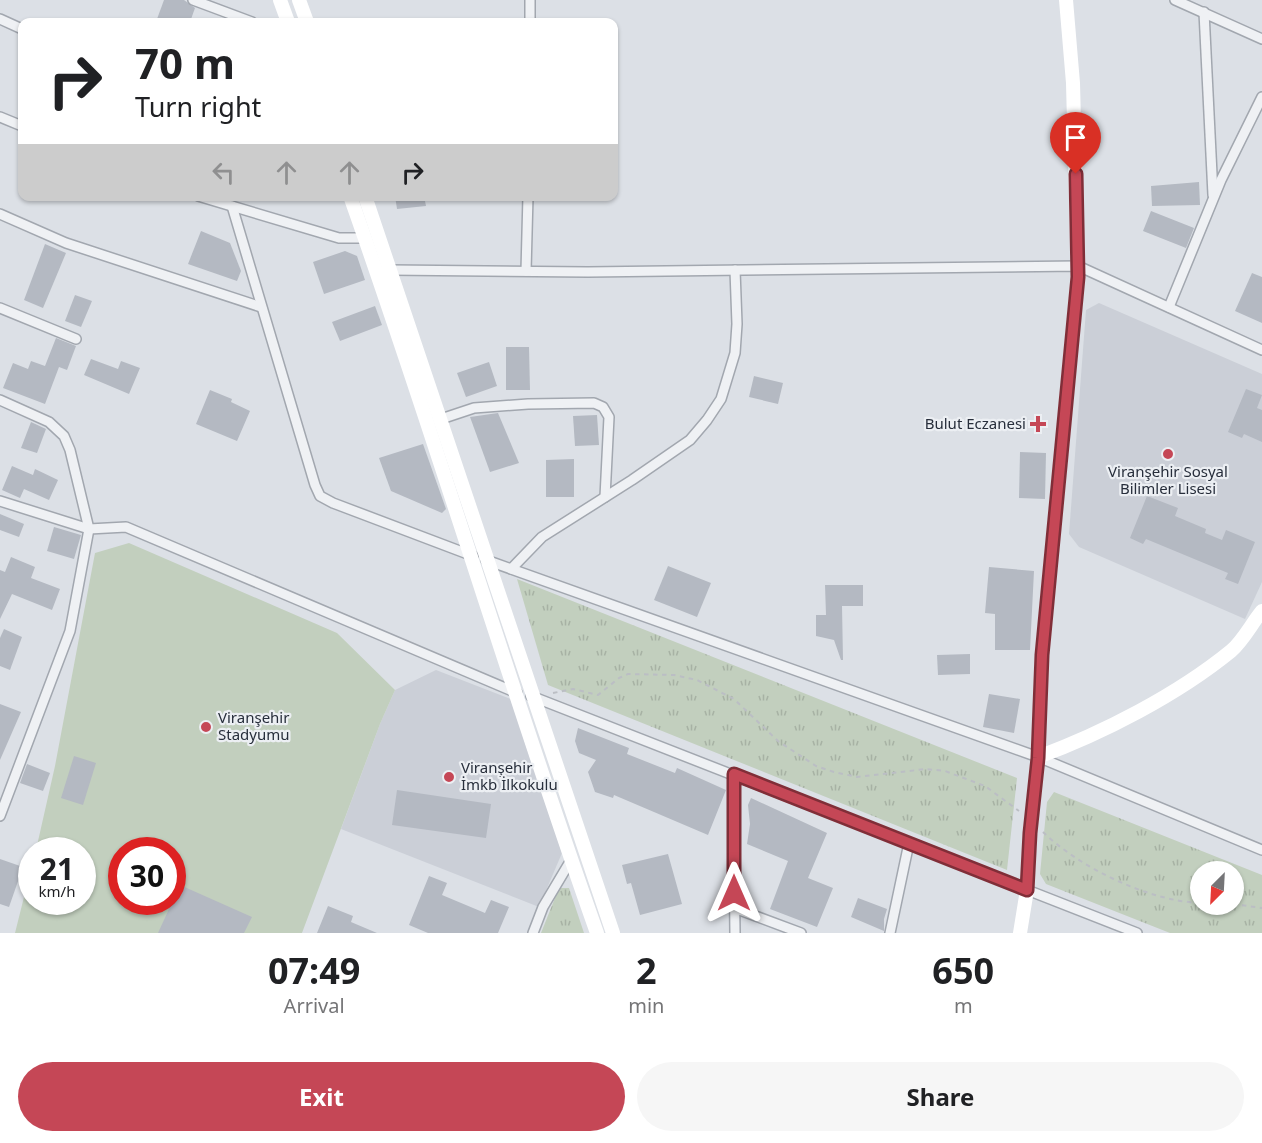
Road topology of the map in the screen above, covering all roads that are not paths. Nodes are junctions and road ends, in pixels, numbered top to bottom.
1 (193, 0) edge
2 (280, 0) edge
3 (299, 0) edge
4 (530, 0) edge
5 (1066, 0) edge
6 (1175, 0) edge
7 (1204, 12) junction
8 (241, 18) edge
9 (287, 18) edge
10 (306, 18) edge
11 (530, 18) edge
12 (0, 19) edge
13 (18, 27) edge
14 (1262, 39) edge
15 (1262, 97) edge
16 (0, 117) edge
17 (18, 124) edge
18 (1213, 200) junction
19 (215, 201) edge
20 (352, 201) edge
21 (367, 201) edge
22 (528, 201) edge
23 (232, 206) junction
24 (0, 214) edge
25 (365, 238) junction
26 (1078, 266) junction
27 (390, 270) junction
28 (735, 270) junction
29 (526, 271) junction
30 (261, 307) junction
31 (1169, 307) junction
32 (0, 308) edge
33 (76, 339) dead end
34 (1262, 350) edge
35 (0, 400) edge
36 (441, 419) junction
37 (605, 497) junction
38 (0, 501) edge
39 (89, 529) junction
40 (468, 554) junction
41 (490, 562) junction
42 (510, 569) junction
43 (1262, 611) edge
44 (516, 693) junction
45 (532, 696) junction
46 (1038, 758) junction
47 (734, 774) junction
48 (0, 816) edge
49 (909, 843) junction
50 (1262, 850) edge
51 (571, 860) junction
52 (1027, 890) junction
53 (734, 908) junction
54 (1118, 929) edge
55 (533, 933) edge
56 (597, 933) edge
57 (613, 933) edge
58 (735, 933) edge
59 (801, 933) edge
60 (890, 933) edge
61 (1020, 933) edge
62 (1137, 933) edge

1 - 8 street
2 - 9 street
3 - 10 street
4 - 11 street
5 - 26 street
6 - 7 street
7 - 14 street
7 - 18 street
12 - 13 street
15 - 18 street
16 - 17 street
18 - 31 street
19 - 23 street
20 - 25 street
21 - 27 street
22 - 29 street
23 - 25 street
23 - 30 street
24 - 30 street
25 - 40 street
26 - 28 street
26 - 31 street
26 - 46 street
27 - 29 street
27 - 36 street
28 - 29 street
28 - 37 street
30 - 40 street
31 - 34 street
32 - 33 street
35 - 39 street
36 - 37 street
36 - 41 street
37 - 42 street
38 - 39 street
39 - 44 street
39 - 48 street
40 - 41 street
40 - 44 street
41 - 42 street
41 - 45 street
42 - 46 street
43 - 46 street
44 - 45 street
44 - 51 street
45 - 47 street
45 - 57 street
46 - 50 street
46 - 52 street
47 - 49 street
47 - 53 street
49 - 52 street
49 - 60 street
51 - 55 street
51 - 56 street
52 - 54 street
52 - 61 street
53 - 58 street
53 - 59 street
54 - 62 street

